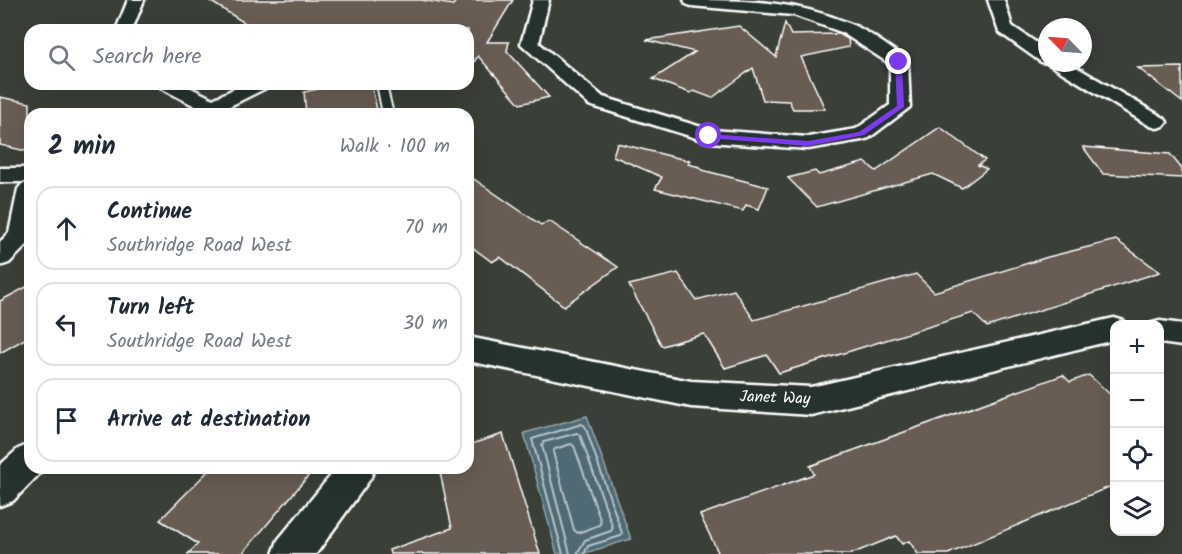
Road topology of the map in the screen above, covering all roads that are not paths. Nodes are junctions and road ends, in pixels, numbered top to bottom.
1 (136, 0) edge
2 (542, 0) edge
3 (996, 0) edge
4 (691, 1) edge
5 (126, 24) edge
6 (1038, 52) edge
7 (1071, 72) edge
8 (177, 90) edge
9 (248, 90) edge
10 (382, 90) edge
11 (204, 108) edge
12 (217, 108) edge
13 (387, 108) edge
14 (1157, 122) dead end
15 (0, 175) edge
16 (24, 175) edge
17 (24, 220) edge
18 (0, 257) edge
19 (1110, 330) edge
20 (1164, 333) edge
21 (1182, 335) edge
22 (474, 351) edge
23 (24, 466) edge
24 (353, 474) edge
25 (0, 489) edge
26 (292, 554) edge

1 - 5 street
2 - 4 street
3 - 6 street
7 - 14 street
8 - 11 street
9 - 12 street
10 - 13 lane
15 - 16 street
17 - 18 street
19 - 22 street, Janet Way
20 - 21 street
23 - 25 street
24 - 26 street

